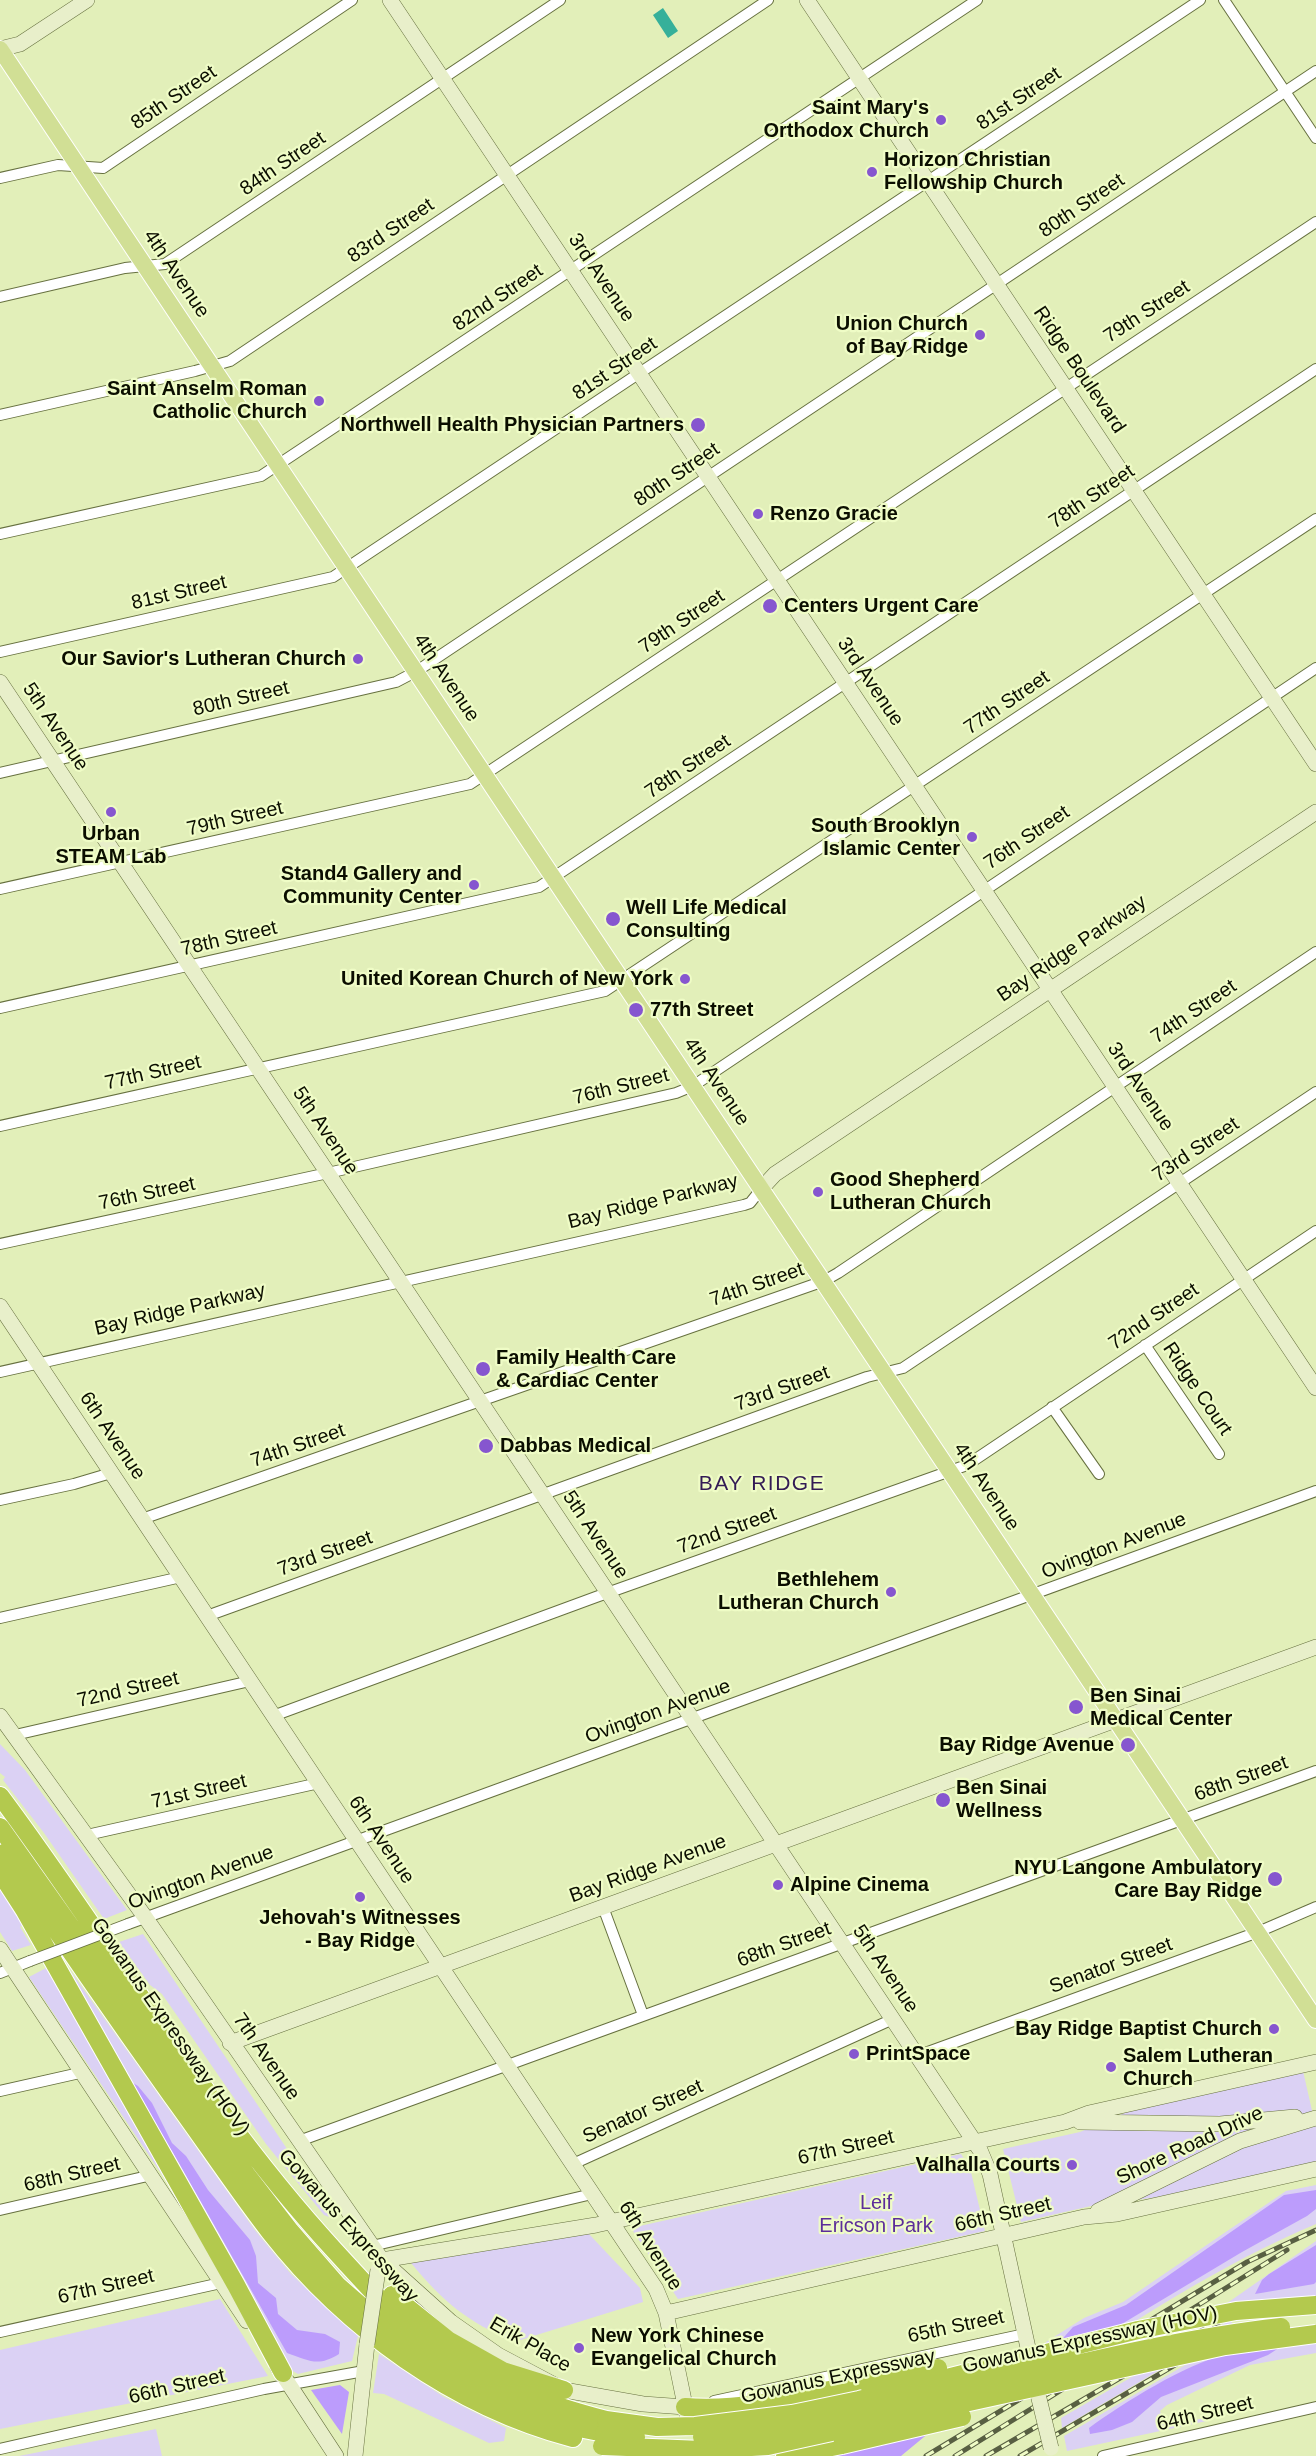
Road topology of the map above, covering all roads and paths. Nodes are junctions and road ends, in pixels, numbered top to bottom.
1 (87, 0) edge
2 (352, 0) edge
3 (390, 0) edge
4 (560, 0) edge
5 (768, 0) edge
6 (807, 0) edge
7 (977, 0) edge
8 (1200, 0) edge
9 (1224, 0) edge
10 (0, 49) edge
11 (1316, 71) edge
12 (442, 78) junction
13 (859, 78) junction
14 (1285, 92) junction
15 (1316, 138) edge
16 (80, 167) junction
17 (506, 175) junction
18 (0, 178) edge
19 (928, 182) junction
20 (1316, 222) edge
21 (145, 266) junction
22 (571, 271) junction
23 (997, 285) junction
24 (0, 297) edge
25 (212, 366) junction
26 (1316, 369) edge
27 (639, 374) junction
28 (1065, 388) junction
29 (0, 415) edge
30 (278, 466) junction
31 (708, 476) junction
32 (1134, 491) junction
33 (1316, 519) edge
34 (0, 534) edge
35 (347, 569) junction
36 (777, 580) junction
37 (1203, 594) junction
38 (0, 652) edge
39 (1316, 668) edge
40 (417, 671) junction
41 (0, 682) edge
42 (846, 683) junction
43 (1271, 697) junction
44 (53, 761) junction
45 (1316, 764) edge
46 (0, 772) edge
47 (485, 775) junction
48 (914, 786) junction
49 (1316, 812) edge
50 (121, 862) junction
51 (554, 877) junction
52 (0, 889) edge
53 (983, 890) junction
54 (1316, 952) edge
55 (190, 967) junction
56 (622, 981) junction
57 (1050, 989) junction
58 (0, 1008) edge
59 (258, 1068) junction
60 (693, 1086) junction
61 (1115, 1086) junction
62 (1316, 1092) edge
63 (0, 1126) edge
64 (328, 1173) junction
65 (1179, 1183) junction
66 (762, 1188) junction
67 (1316, 1231) edge
68 (0, 1244) edge
69 (1243, 1279) junction
70 (824, 1281) junction
71 (401, 1282) junction
72 (0, 1306) edge
73 (1146, 1345) junction
74 (38, 1363) junction
75 (0, 1372) edge
76 (884, 1373) junction
77 (1313, 1378) edge
78 (480, 1401) junction
79 (1052, 1407) junction
80 (1219, 1454) dead end
81 (950, 1471) junction
82 (111, 1473) junction
83 (1099, 1474) dead end
84 (1316, 1491) edge
85 (542, 1494) junction
86 (0, 1500) edge
87 (142, 1519) junction
88 (181, 1577) junction
89 (608, 1593) junction
90 (1033, 1596) junction
91 (207, 1616) junction
92 (0, 1618) edge
93 (1316, 1647) edge
94 (250, 1681) junction
95 (0, 1716) edge
96 (273, 1716) junction
97 (692, 1719) junction
98 (1117, 1721) junction
99 (15, 1734) junction
100 (1316, 1771) edge
101 (318, 1783) junction
102 (0, 1796) edge
103 (1183, 1819) junction
104 (0, 1827) edge
105 (87, 1835) junction
106 (356, 1841) junction
107 (0, 1844) edge
108 (776, 1844) junction
109 (0, 1872) edge
110 (603, 1907) junction
111 (1316, 1907) edge
112 (145, 1917) junction
113 (1258, 1932) junction
114 (842, 1943) junction
115 (0, 1949) edge
116 (440, 1966) junction
117 (6, 1970) edge
118 (121, 1997) junction
119 (643, 2014) junction
120 (893, 2019) junction
121 (1316, 2020) edge
122 (230, 2043) junction
123 (917, 2056) junction
124 (1316, 2062) edge
125 (506, 2065) junction
126 (84, 2072) junction
127 (0, 2091) edge
128 (1316, 2117) edge
129 (1065, 2122) junction
130 (299, 2141) junction
131 (974, 2141) junction
132 (573, 2164) junction
133 (1316, 2169) edge
134 (152, 2175) junction
135 (592, 2194) junction
136 (0, 2210) edge
137 (1084, 2217) junction
138 (612, 2222) junction
139 (1004, 2236) junction
140 (372, 2246) junction
141 (380, 2265) junction
142 (221, 2283) junction
143 (364, 2283) junction
144 (1316, 2305) edge
145 (666, 2313) junction
146 (1236, 2318) dead end
147 (1316, 2323) edge
148 (1138, 2330) junction
149 (0, 2332) edge
150 (1025, 2334) junction
151 (1316, 2334) edge
152 (1242, 2338) dead end
153 (1031, 2361) junction
154 (364, 2371) junction
155 (1100, 2375) junction
156 (286, 2379) junction
157 (1036, 2384) junction
158 (923, 2389) dead end
159 (564, 2390) junction
160 (1316, 2407) edge
161 (927, 2409) dead end
162 (686, 2411) junction
163 (604, 2433) junction
164 (0, 2449) edge
165 (1051, 2452) edge
166 (336, 2456) edge
167 (355, 2456) edge
168 (732, 2456) edge
169 (738, 2456) edge
170 (785, 2456) edge
171 (1103, 2456) edge

1 - 10 street
2 - 16 street, 85th Street
3 - 12 street, 3rd Avenue
4 - 12 street, 84th Street
5 - 17 street, 83rd Street
6 - 13 street, Ridge Boulevard
7 - 13 street, 82nd Street
8 - 19 street, 81st Street
9 - 14 street
10 - 16 main road, 4th Avenue
11 - 14 street, 80th Street
12 - 17 street, 3rd Avenue
12 - 21 street, 84th Street
13 - 19 street, Ridge Boulevard
13 - 22 street, 82nd Street
14 - 15 street
14 - 23 street, 80th Street
16 - 18 street, 85th Street
16 - 21 main road, 4th Avenue
17 - 22 street, 3rd Avenue
17 - 25 street, 83rd Street
19 - 23 street, Ridge Boulevard
19 - 27 street, 81st Street
20 - 28 street, 79th Street
21 - 24 street, 84th Street
21 - 25 main road, 4th Avenue
22 - 27 street, 3rd Avenue
22 - 30 street, 82nd Street
23 - 28 street, Ridge Boulevard
23 - 31 street, 80th Street
25 - 29 street, 83rd Street
25 - 30 main road, 4th Avenue
26 - 32 street, 78th Street
27 - 31 street, 3rd Avenue
27 - 35 street, 81st Street
28 - 32 street, Ridge Boulevard
28 - 36 street, 79th Street
30 - 34 street, 82nd Street
30 - 35 main road, 4th Avenue
31 - 36 street, 3rd Avenue
31 - 40 street, 80th Street
32 - 37 street, Ridge Boulevard
32 - 42 street, 78th Street
33 - 37 street, 77th Street
35 - 38 street, 81st Street
35 - 40 main road, 4th Avenue
36 - 42 street, 3rd Avenue
36 - 47 street, 79th Street
37 - 43 street, Ridge Boulevard
37 - 48 street, 77th Street
39 - 43 street, 76th Street
40 - 44 street, 80th Street
40 - 47 main road, 4th Avenue
41 - 44 street, 5th Avenue
42 - 48 street, 3rd Avenue
42 - 51 street, 78th Street
43 - 45 street, Ridge Boulevard
43 - 53 street, 76th Street
44 - 46 street, 80th Street
44 - 50 street, 5th Avenue
47 - 50 street, 79th Street
47 - 51 main road, 4th Avenue
48 - 53 street, 3rd Avenue
48 - 56 street, 77th Street
49 - 57 street, Bay Ridge Parkway
50 - 52 street, 79th Street
50 - 55 street, 5th Avenue
51 - 55 street, 78th Street
51 - 56 main road, 4th Avenue
53 - 57 street, 3rd Avenue
53 - 60 street, 76th Street
54 - 61 street, 74th Street
55 - 58 street, 78th Street
55 - 59 street, 5th Avenue
56 - 59 street, 77th Street
56 - 60 main road, 4th Avenue
57 - 61 street, 3rd Avenue
57 - 66 street, Bay Ridge Parkway
59 - 63 street, 77th Street
59 - 64 street, 5th Avenue
60 - 64 street, 76th Street
60 - 66 main road, 4th Avenue
61 - 65 street, 3rd Avenue
61 - 70 street, 74th Street
62 - 65 street, 73rd Street
64 - 68 street, 76th Street
64 - 71 street, 5th Avenue
65 - 69 street, 3rd Avenue
65 - 76 street, 73rd Street
66 - 70 main road, 4th Avenue
66 - 71 street, Bay Ridge Parkway
67 - 69 street, 72nd Street
69 - 73 street, 72nd Street
69 - 77 street, 3rd Avenue
70 - 76 main road, 4th Avenue
70 - 78 street, 74th Street
71 - 74 street, Bay Ridge Parkway
71 - 78 street, 5th Avenue
72 - 74 street, 6th Avenue
73 - 79 street, 72nd Street
73 - 80 street, Ridge Court
74 - 75 street, Bay Ridge Parkway
74 - 82 street, 6th Avenue
76 - 81 main road, 4th Avenue
76 - 85 street, 73rd Street
78 - 85 street, 5th Avenue
78 - 87 street, 74th Street
79 - 81 street, 72nd Street
79 - 83 street
81 - 89 street, 72nd Street
81 - 90 main road, 4th Avenue
82 - 86 street
82 - 87 street, 6th Avenue
84 - 90 street, Ovington Avenue
85 - 89 street, 5th Avenue
85 - 91 street, 73rd Street
87 - 88 street, 6th Avenue
88 - 91 street, 6th Avenue
88 - 92 street
89 - 96 street, 72nd Street
89 - 97 street, 5th Avenue
90 - 97 street, Ovington Avenue
90 - 98 main road, 4th Avenue
91 - 94 street, 6th Avenue
93 - 98 street, Bay Ridge Avenue
94 - 96 street, 6th Avenue
94 - 99 street, 72nd Street
95 - 99 street, 7th Avenue
96 - 101 street, 6th Avenue
97 - 106 street, Ovington Avenue
97 - 108 street, 5th Avenue
98 - 103 main road, 4th Avenue
98 - 108 street, Bay Ridge Avenue
99 - 105 street, 7th Avenue
100 - 103 street, 68th Street
101 - 105 street, 71st Street
101 - 106 street, 6th Avenue
102 - 143 highway, Gowanus Expressway
103 - 113 main road, 4th Avenue
103 - 114 street, 68th Street
104 - 118 highway, Gowanus Expressway (HOV)
105 - 112 street, 7th Avenue
106 - 112 street, Ovington Avenue
106 - 116 street, 6th Avenue
107 - 118 highway
107 - 163 highway, Gowanus Expressway
108 - 110 street, Bay Ridge Avenue
108 - 114 street, 5th Avenue
109 - 156 highway
110 - 116 street, Bay Ridge Avenue
110 - 119 street
111 - 113 street, Senator Street
112 - 117 street, Ovington Avenue, bridge
112 - 122 street, 7th Avenue
113 - 121 main road, 4th Avenue
113 - 123 street, Senator Street
114 - 119 street, 68th Street
114 - 120 street, 5th Avenue
115 - 117 street
116 - 122 street, Bay Ridge Avenue
116 - 125 street, 6th Avenue
117 - 126 street
118 - 163 highway, Gowanus Expressway (HOV)
119 - 125 street, 68th Street
120 - 123 street, 5th Avenue
120 - 132 street, Senator Street
122 - 130 street, 7th Avenue
123 - 131 street, 5th Avenue
124 - 129 street, 67th Street
125 - 130 street, 68th Street
125 - 132 street, 6th Avenue
126 - 127 street
126 - 134 street
128 - 129 street, Shore Road Drive
128 - 137 street, Shore Road Drive
129 - 131 street, 67th Street
130 - 140 street, 7th Avenue
131 - 138 street, 67th Street
131 - 139 street, 5th Avenue
132 - 135 street, 6th Avenue
133 - 137 street, 66th Street
134 - 136 street, 68th Street
134 - 142 street
135 - 138 street, 6th Avenue
135 - 140 street
137 - 139 street, 66th Street
138 - 141 street, 67th Street
138 - 145 street, 6th Avenue
139 - 145 street, 66th Street
139 - 150 street, 5th Avenue
140 - 141 street, 7th Avenue
141 - 154 street, bridge
141 - 159 street, Erik Place
142 - 149 street, 67th Street
142 - 156 street
143 - 159 highway
143 - 163 highway, Gowanus Expressway
144 - 148 highway, Gowanus Expressway, bridge
145 - 162 street, 6th Avenue
146 - 153 street
147 - 163 highway, Gowanus Expressway (HOV), bridge
148 - 162 highway, bridge
148 - 163 highway, Gowanus Expressway, bridge
150 - 153 street, 5th Avenue
150 - 162 street, 65th Street
151 - 155 highway, Gowanus Expressway, bridge
152 - 157 street, bridge
153 - 157 street, 5th Avenue, bridge
153 - 158 street
154 - 156 street, 66th Street
154 - 167 street
155 - 163 highway, Gowanus Expressway, bridge
155 - 170 highway, bridge
156 - 164 street, 66th Street
156 - 166 street
157 - 161 street, bridge
157 - 165 street, 5th Avenue, bridge
159 - 162 street, Erik Place
160 - 171 street, 64th Street
168 - 169 highway

